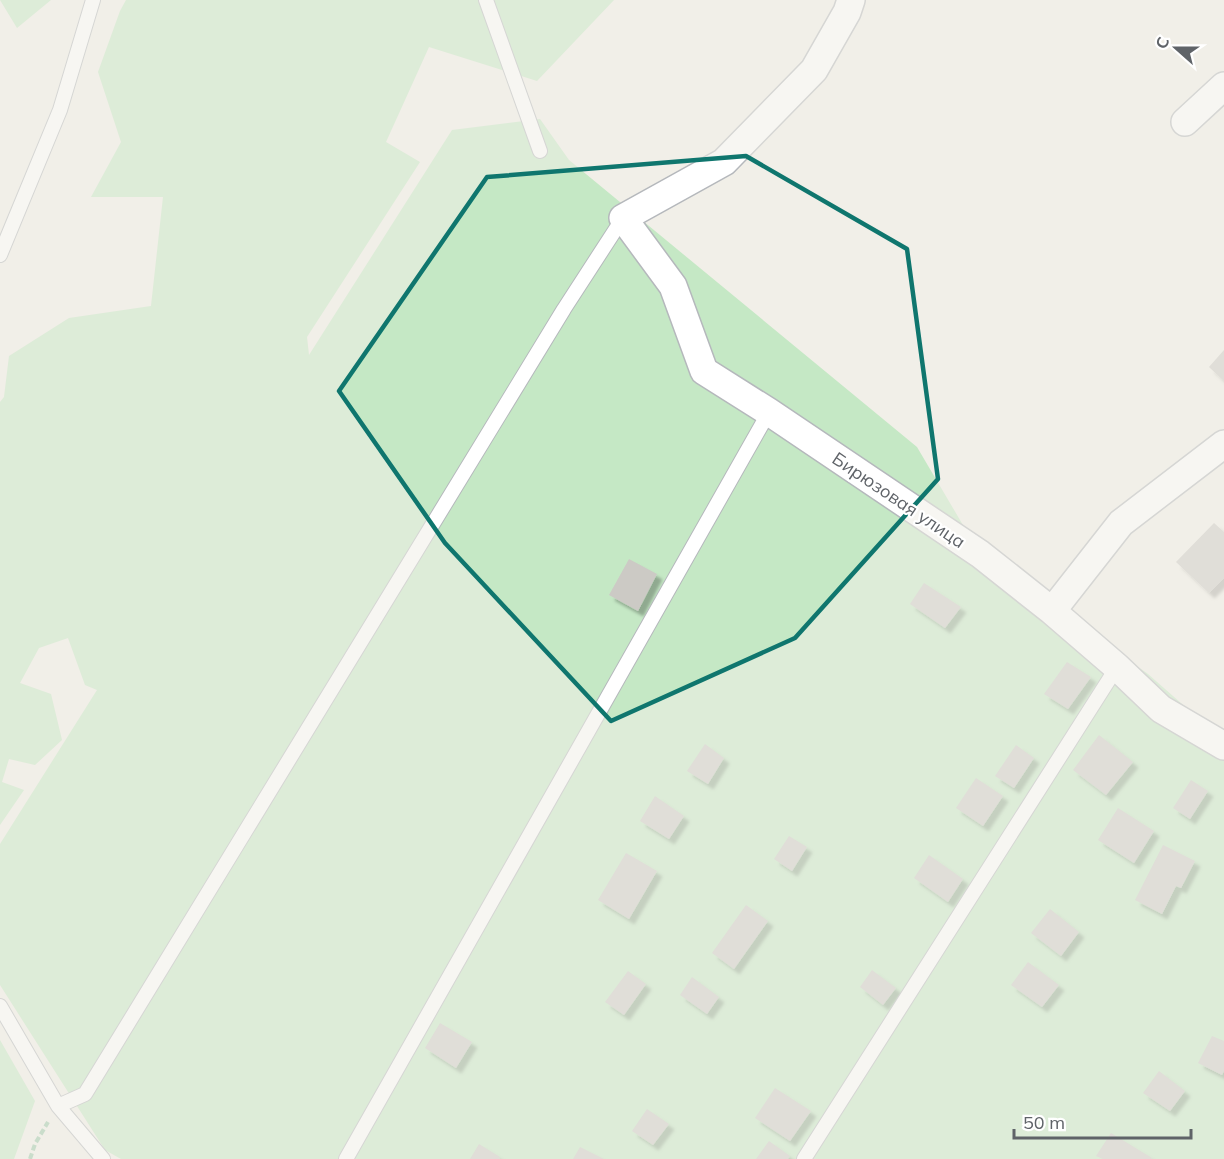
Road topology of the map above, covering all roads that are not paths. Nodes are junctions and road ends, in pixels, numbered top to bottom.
1 (93, 0) edge
2 (486, 0) edge
3 (852, 4) edge
4 (1224, 86) edge
5 (1185, 122) dead end
6 (540, 151) dead end
7 (623, 218) junction
8 (0, 255) edge
9 (769, 412) junction
10 (1224, 444) edge
11 (1052, 611) junction
12 (1117, 667) junction
13 (1224, 746) edge
14 (0, 1006) edge
15 (58, 1106) junction
16 (104, 1159) edge
17 (346, 1159) edge
18 (804, 1159) edge

1 - 8 lane
2 - 6 lane
3 - 7 street
4 - 5 street
7 - 9 street, Бирюзовая улица
7 - 15 lane
9 - 11 street, Бирюзовая улица
9 - 17 lane
10 - 11 street
11 - 12 street, Бирюзовая улица
12 - 13 street, Бирюзовая улица
12 - 18 lane
14 - 15 lane
15 - 16 lane

